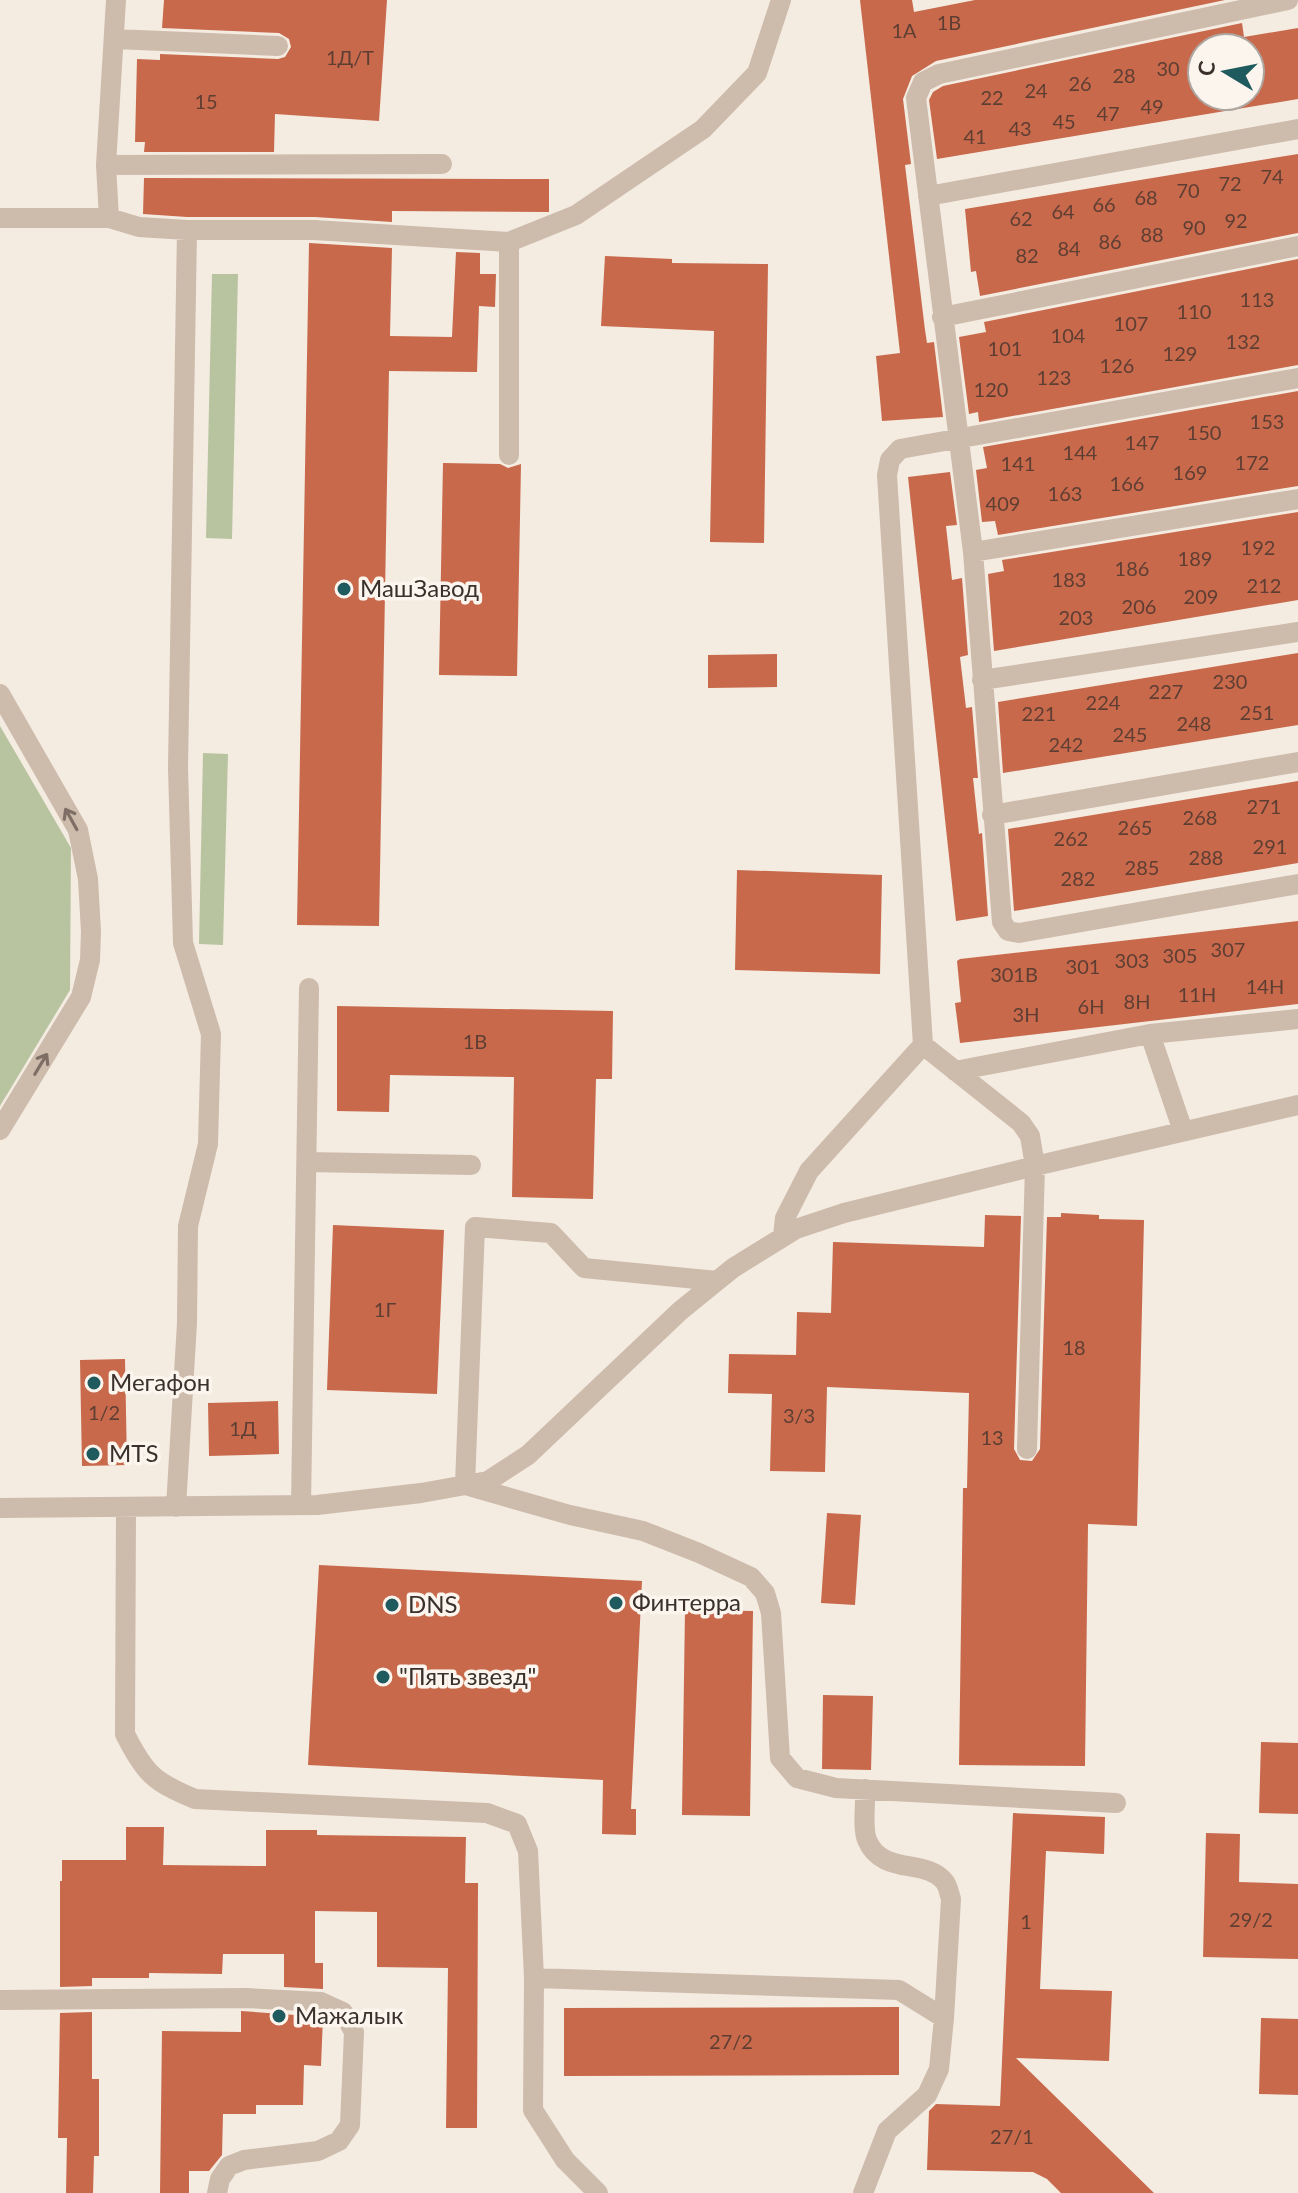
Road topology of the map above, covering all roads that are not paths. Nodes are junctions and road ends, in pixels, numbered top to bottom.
1 (116, 0) edge
2 (781, 0) edge
3 (1288, 0) edge
4 (115, 39) junction
5 (278, 46) dead end
6 (1298, 129) edge
7 (442, 164) dead end
8 (106, 165) junction
9 (928, 196) junction
10 (0, 218) edge
11 (109, 218) junction
12 (187, 230) junction
13 (509, 242) junction
14 (1298, 246) edge
15 (942, 317) junction
16 (1298, 378) edge
17 (959, 437) junction
18 (509, 455) dead end
19 (1298, 499) edge
20 (973, 552) junction
21 (1298, 632) edge
22 (982, 680) junction
23 (0, 694) edge
24 (1298, 762) edge
25 (992, 815) junction
26 (1298, 884) edge
27 (309, 988) dead end
28 (1298, 1019) edge
29 (1150, 1034) junction
30 (923, 1045) junction
31 (955, 1071) junction
32 (1298, 1105) edge
33 (0, 1130) edge
34 (1183, 1131) junction
35 (307, 1162) junction
36 (471, 1165) dead end
37 (1035, 1166) junction
38 (783, 1236) junction
39 (717, 1281) junction
40 (1027, 1449) dead end
41 (465, 1485) junction
42 (301, 1505) junction
43 (176, 1507) junction
44 (0, 1508) edge
45 (126, 1508) junction
46 (865, 1789) junction
47 (1116, 1803) dead end
48 (534, 1978) junction
49 (0, 2000) edge
50 (944, 2018) junction
51 (217, 2193) edge
52 (598, 2193) edge
53 (863, 2193) edge

1 - 4 street
2 - 13 street
3 - 9 street
4 - 5 street
4 - 8 street
6 - 9 street
7 - 8 street
8 - 11 street
9 - 15 street
10 - 11 street
11 - 12 street
12 - 13 street
12 - 43 street
13 - 18 street
14 - 15 street
15 - 17 street
16 - 17 street
17 - 20 street
17 - 30 street
19 - 20 street
20 - 22 street
21 - 22 street
22 - 25 street
33 -> 23 street
24 - 25 street
25 - 26 street
27 - 35 street
28 - 29 street
29 - 31 street
29 - 34 street
30 - 31 street
30 - 38 street
31 - 37 street
32 - 34 street
34 - 37 street
35 - 36 street
35 - 42 street
37 - 38 street
37 - 40 street
38 - 39 street
39 - 41 street
39 - 41 street
41 - 42 street
41 - 46 street
42 - 43 street
43 - 45 street
44 - 45 street
45 - 48 street
46 - 47 street
46 - 50 street
48 - 50 street
48 - 52 street
49 - 51 street
50 - 53 street

